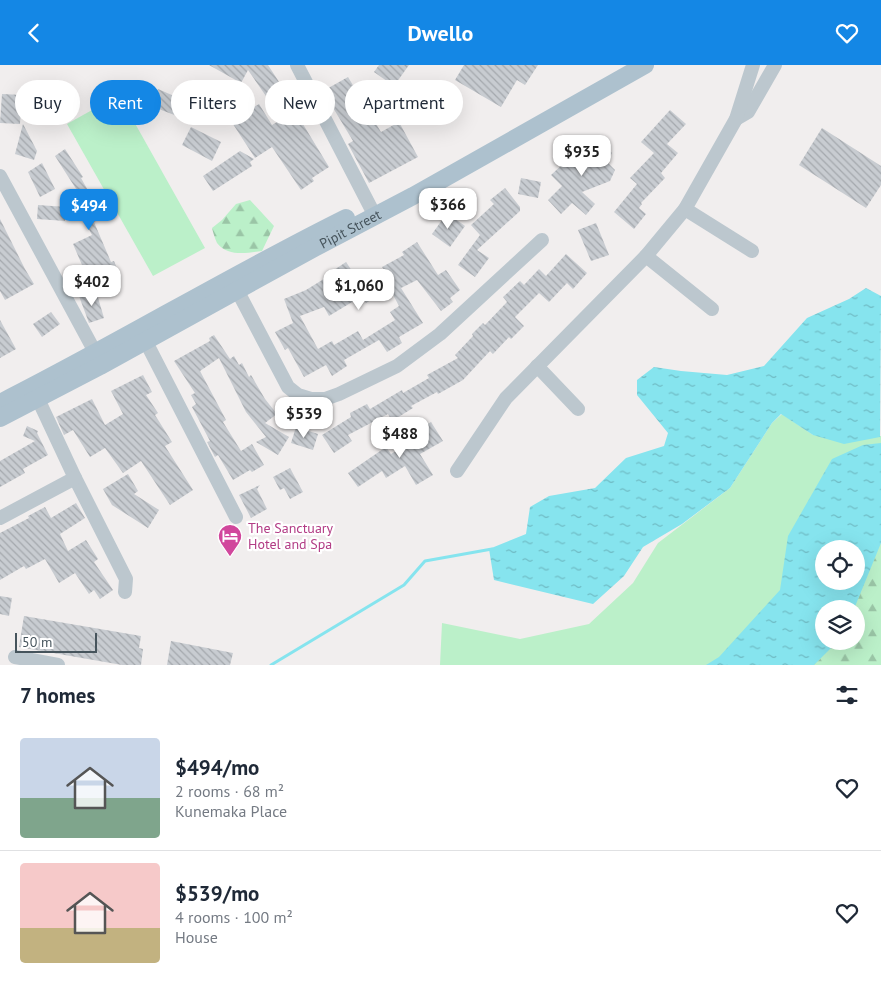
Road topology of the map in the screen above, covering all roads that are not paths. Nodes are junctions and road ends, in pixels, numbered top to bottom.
1 (297, 65) edge
2 (627, 65) edge
3 (645, 65) edge
4 (753, 65) edge
5 (775, 65) edge
6 (736, 119) junction
7 (0, 176) edge
8 (685, 209) junction
9 (372, 211) junction
10 (542, 240) dead end
11 (752, 251) dead end
12 (646, 256) junction
13 (237, 290) junction
14 (712, 309) dead end
15 (145, 340) junction
16 (95, 352) junction
17 (537, 366) junction
18 (38, 399) junction
19 (0, 403) edge
20 (578, 409) dead end
21 (0, 418) edge
22 (457, 471) dead end
23 (75, 478) junction
24 (236, 517) dead end
25 (0, 518) edge
26 (125, 592) dead end
27 (15, 657) dead end
28 (58, 665) edge

1 - 9 street
2 - 9 main road, Pipit Street
3 - 9 main road, Pipit Street
4 - 6 street
5 - 6 street
6 - 8 street
7 - 16 street
8 - 11 street
8 - 12 street
9 - 13 main road, Pipit Street
9 - 16 main road, Pipit Street
10 - 13 street
12 - 14 street
12 - 17 street
13 - 15 main road, Pipit Street
15 - 18 main road, Pipit Street
15 - 24 street
16 - 19 main road, Pipit Street
17 - 20 street
17 - 22 street
18 - 21 main road, Pipit Street
18 - 23 street
23 - 25 street
23 - 26 street
27 - 28 street

